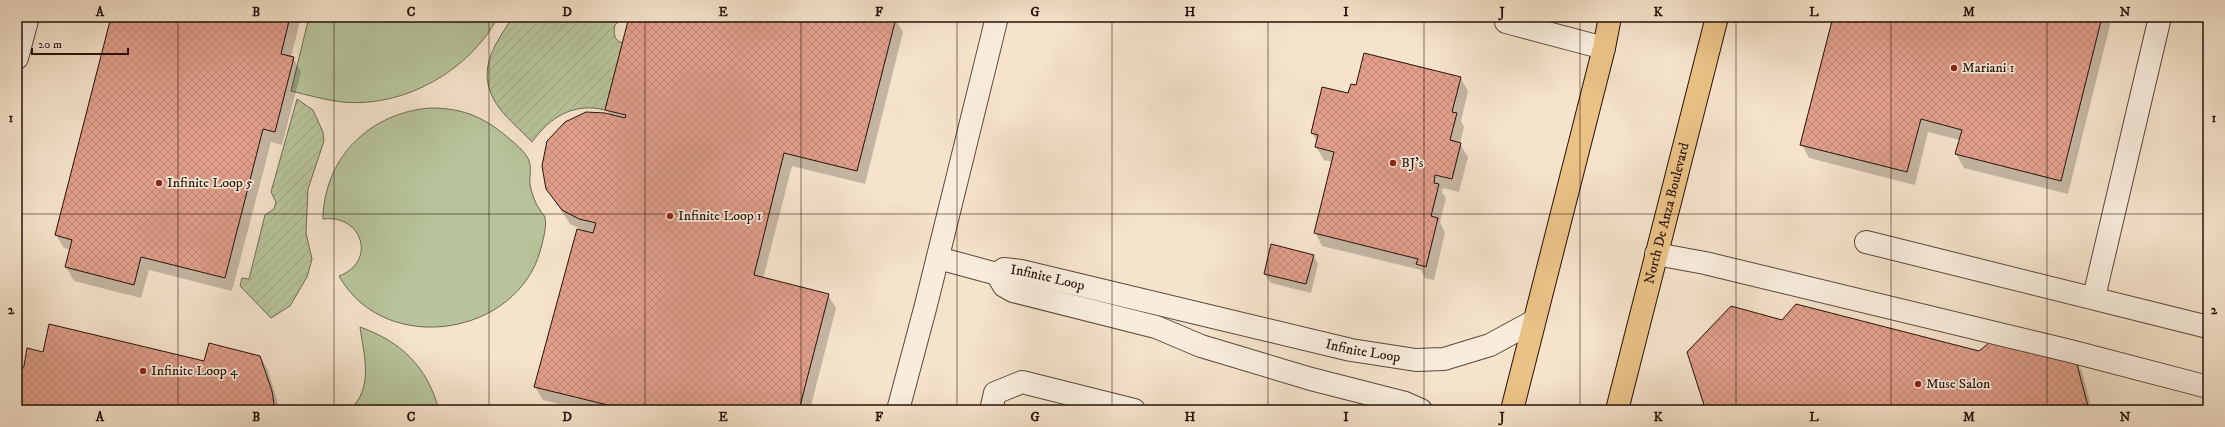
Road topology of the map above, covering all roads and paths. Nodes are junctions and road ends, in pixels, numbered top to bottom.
1 (28, 17) edge
2 (997, 17) edge
3 (1610, 17) edge
4 (1717, 17) edge
5 (2160, 17) edge
6 (1506, 22) dead end
7 (1604, 48) junction
8 (17, 58) edge
9 (1866, 242) dead end
10 (1656, 254) junction
11 (938, 258) junction
12 (997, 274) junction
13 (2094, 297) junction
14 (1534, 321) junction
15 (2208, 327) edge
16 (2208, 387) edge
17 (898, 410) edge
18 (991, 410) edge
19 (1134, 410) edge
20 (1421, 410) edge
21 (1512, 410) edge
22 (1617, 410) edge

1 - 8 street
2 - 11 street
3 - 7 main road
4 - 10 main road, North De Anza Boulevard
5 - 13 street
6 - 7 street
7 - 14 main road
9 - 13 street
10 - 16 street
10 - 22 main road, North De Anza Boulevard
11 - 12 street
11 - 17 street
12 - 14 street, Infinite Loop
12 - 20 street, Infinite Loop
13 - 15 street
14 - 21 main road
18 - 19 street

